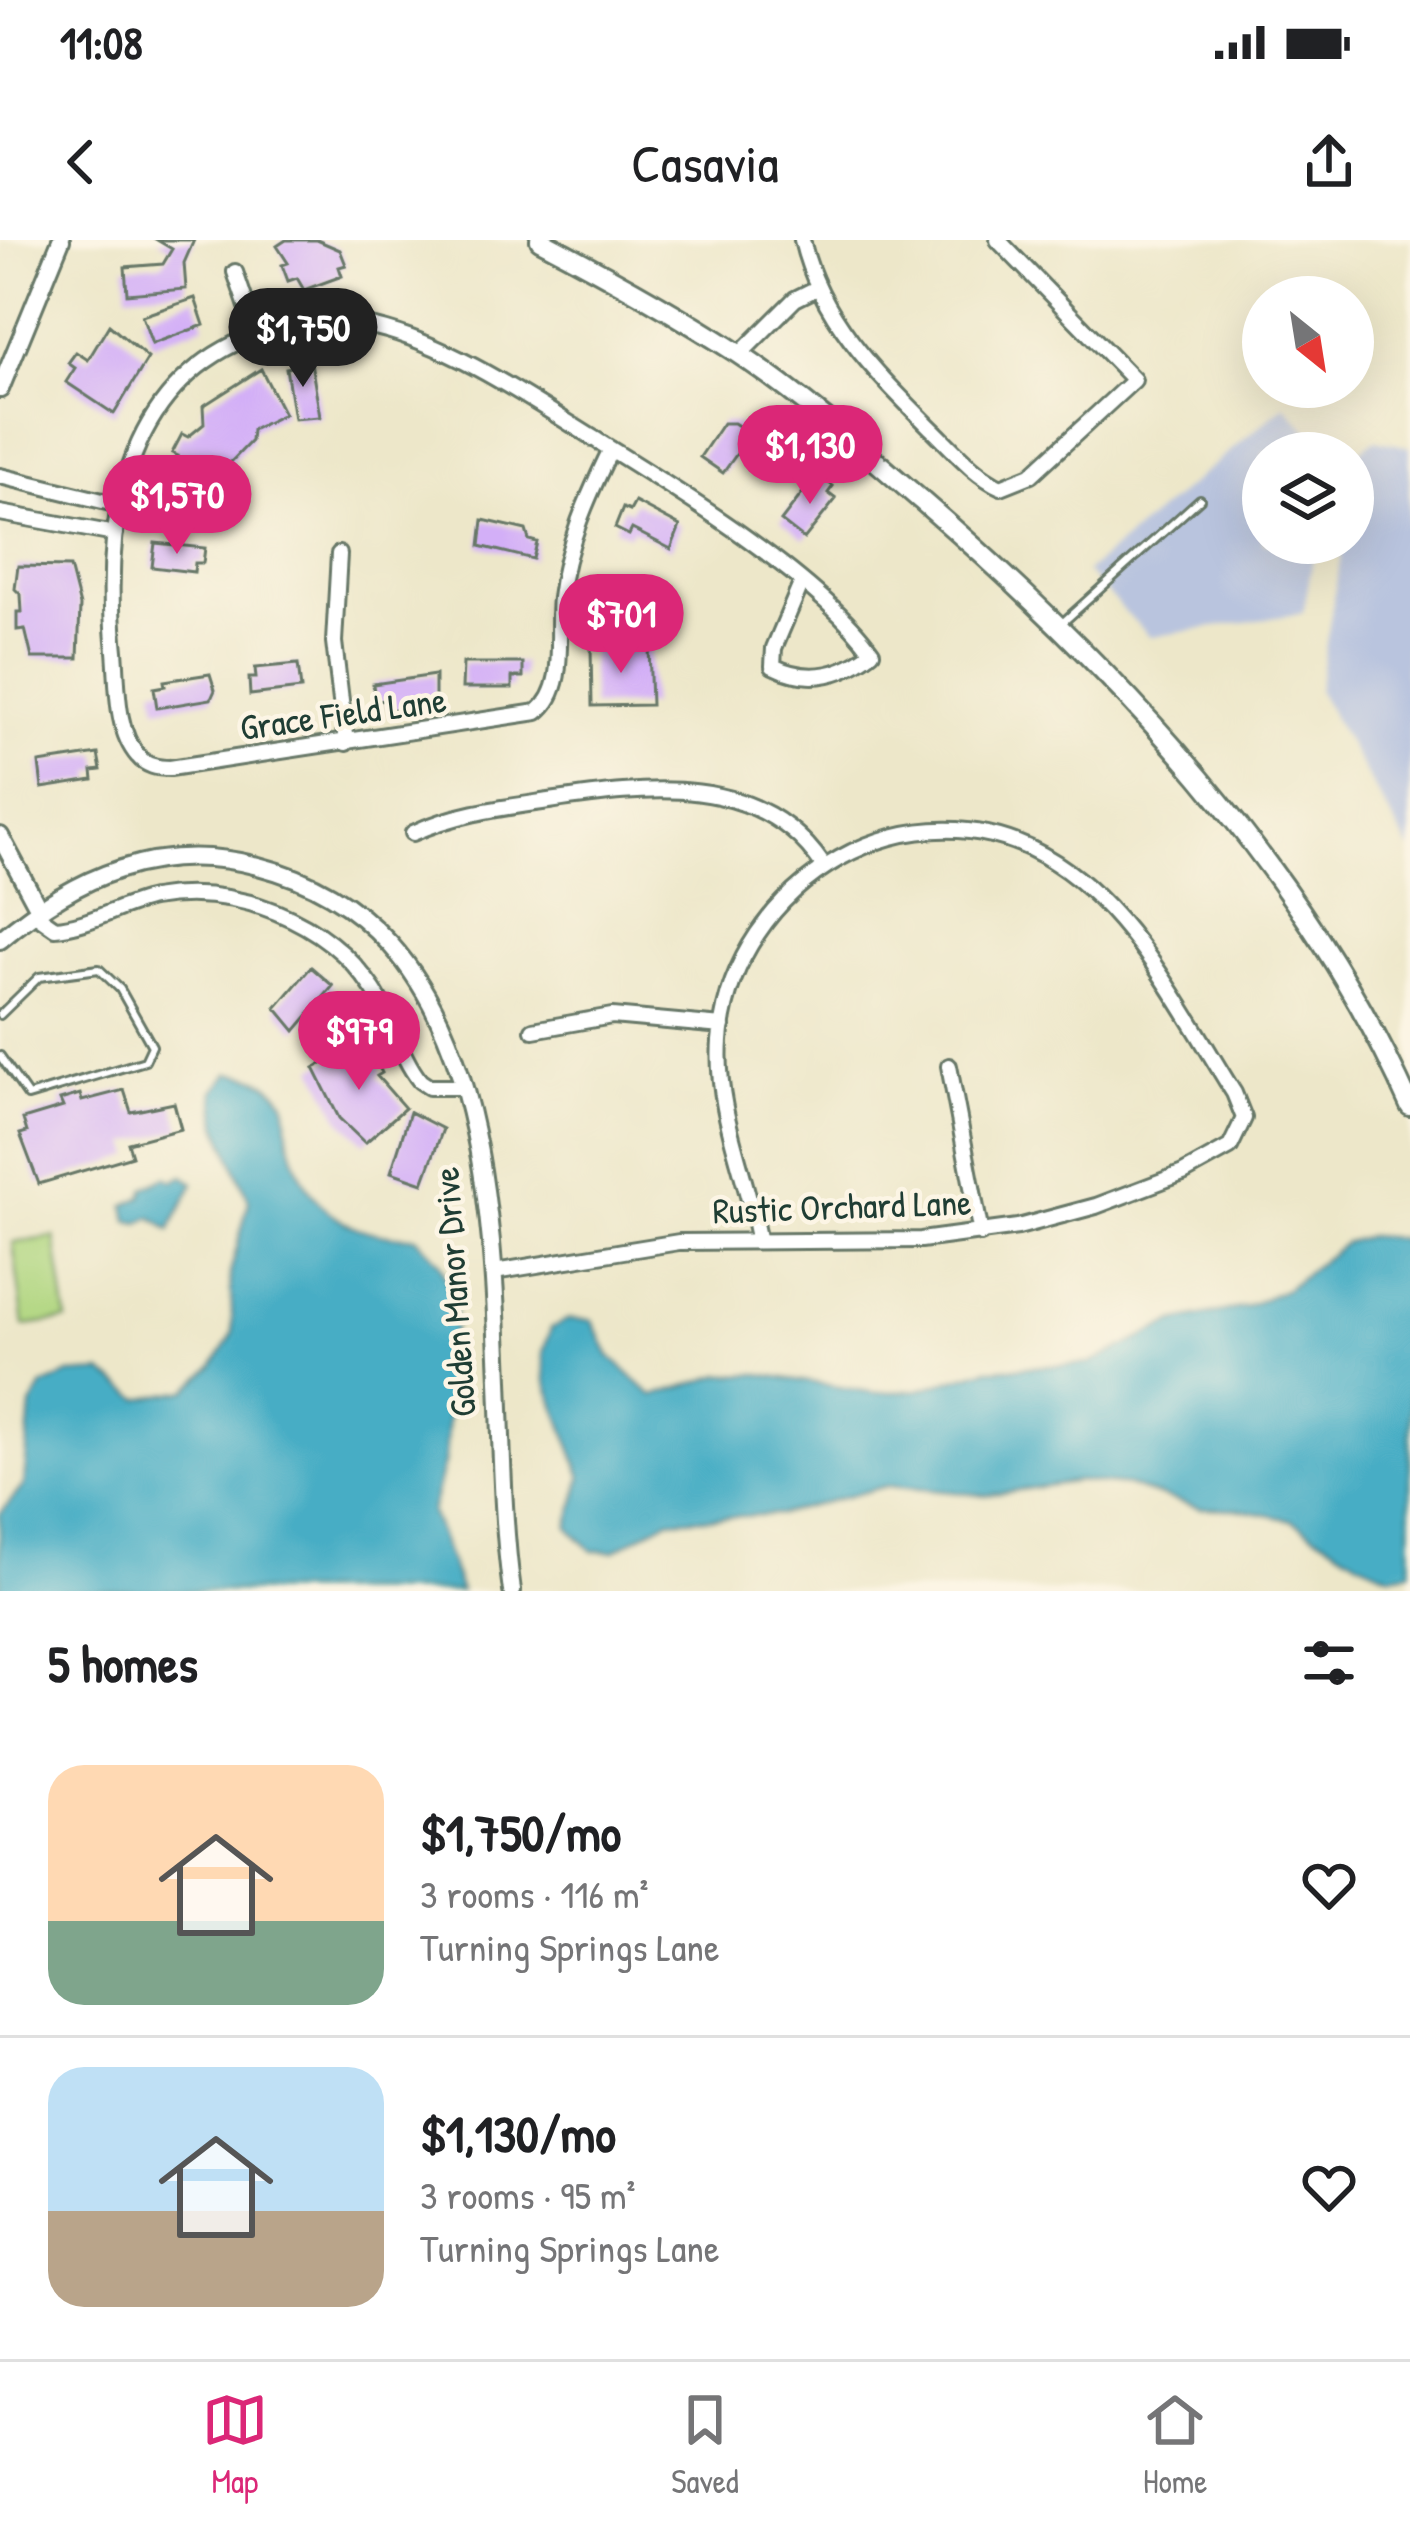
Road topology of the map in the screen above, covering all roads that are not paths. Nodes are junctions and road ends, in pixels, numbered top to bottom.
1 (61, 240) edge
2 (75, 240) edge
3 (540, 240) edge
4 (802, 240) edge
5 (998, 240) edge
6 (235, 272) dead end
7 (47, 284) junction
8 (817, 288) junction
9 (256, 333) junction
10 (739, 355) junction
11 (0, 389) edge
12 (611, 449) junction
13 (0, 476) edge
14 (1200, 499) dead end
15 (119, 505) junction
16 (0, 513) edge
17 (115, 534) junction
18 (339, 554) dead end
19 (801, 584) junction
20 (1058, 626) junction
21 (346, 742) junction
22 (413, 833) dead end
23 (0, 836) edge
24 (823, 865) junction
25 (38, 907) junction
26 (0, 940) edge
27 (0, 990) edge
28 (12, 1000) junction
29 (0, 1015) edge
30 (722, 1026) junction
31 (533, 1030) dead end
32 (0, 1056) edge
33 (950, 1066) dead end
34 (464, 1087) junction
35 (1410, 1106) edge
36 (981, 1234) junction
37 (758, 1238) junction
38 (494, 1272) junction
39 (512, 1591) edge

1 - 7 street
2 - 7 street
3 - 10 main road
4 - 8 street
5 - 8 street
6 - 9 street
7 - 11 street
8 - 10 street
9 - 12 street
9 - 15 street
10 - 20 main road
12 - 19 street
12 - 21 street, Grace Field Lane
13 - 15 street
14 - 20 lane
15 - 17 street
16 - 17 street
17 - 21 street, Grace Field Lane
18 - 21 street
19 - 19 street
20 - 35 main road
22 - 24 street
23 - 25 street
24 - 30 street
24 - 36 street, Rustic Orchard Lane
25 - 26 street, Golden Manor Drive
25 - 34 street
25 - 34 street, Golden Manor Drive
27 - 28 lane
28 - 29 lane
28 - 32 lane
30 - 31 street
30 - 37 street
33 - 36 street
34 - 38 street, Golden Manor Drive
36 - 37 street, Rustic Orchard Lane
37 - 38 street, Rustic Orchard Lane
38 - 39 street, Golden Manor Drive

